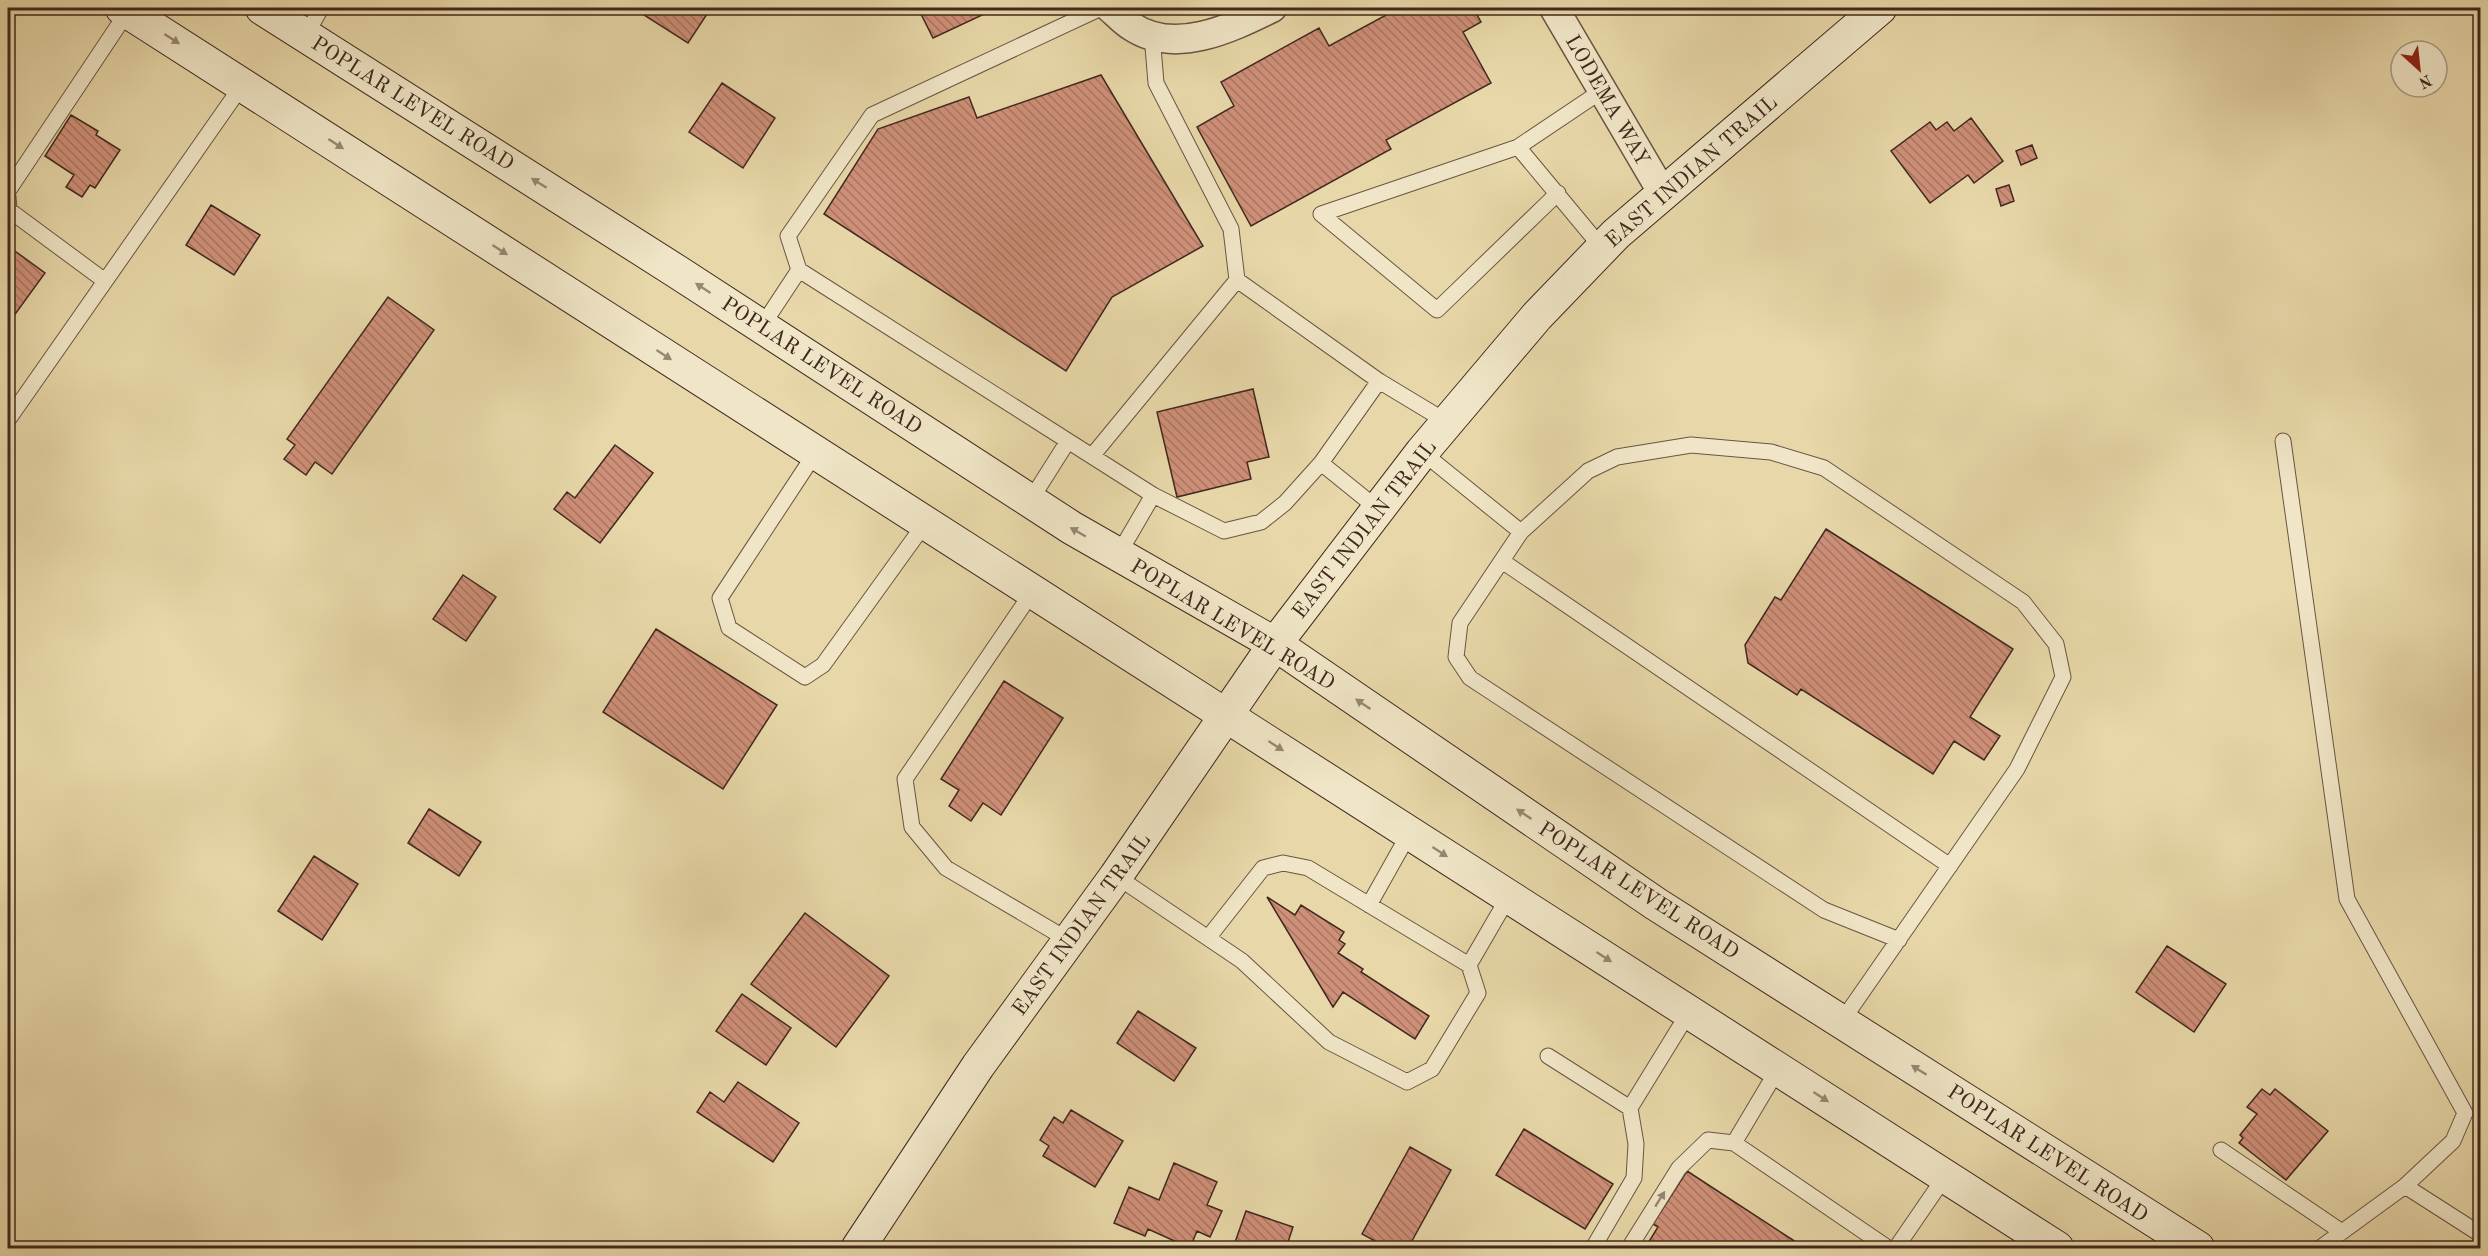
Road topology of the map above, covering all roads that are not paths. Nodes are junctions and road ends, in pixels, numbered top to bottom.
1 (262, 8) edge
2 (1101, 8) edge
3 (1110, 8) edge
4 (1272, 8) edge
5 (1554, 8) edge
6 (1880, 8) edge
7 (125, 9) edge
8 (313, 21) edge
9 (1152, 35) junction
10 (243, 84) junction
11 (1602, 90) junction
12 (1518, 147) junction
13 (8, 191) edge
14 (1662, 192) junction
15 (1558, 193) junction
16 (8, 197) edge
17 (1602, 248) junction
18 (800, 270) junction
19 (105, 280) junction
20 (1238, 280) junction
21 (762, 326) junction
22 (1379, 381) junction
23 (8, 420) edge
24 (1447, 422) junction
25 (1068, 441) junction
26 (2283, 441) dead end
27 (816, 452) junction
28 (1422, 452) junction
29 (1092, 456) junction
30 (1321, 463) junction
31 (1153, 495) junction
32 (1030, 501) junction
33 (1378, 509) junction
34 (926, 522) junction
35 (1521, 532) junction
36 (1118, 555) junction
37 (1502, 561) junction
38 (1033, 591) junction
39 (1275, 644) junction
40 (1227, 715) junction
41 (1410, 832) junction
42 (1950, 866) junction
43 (1116, 876) junction
44 (1509, 896) junction
45 (1369, 905) junction
46 (1208, 938) junction
47 (1899, 940) junction
48 (1070, 941) junction
49 (1469, 965) junction
50 (1689, 1012) junction
51 (1842, 1021) junction
52 (1548, 1056) dead end
53 (1778, 1069) junction
54 (1630, 1108) junction
55 (1734, 1143) junction
56 (2221, 1150) dead end
57 (1944, 1178) junction
58 (2405, 1186) junction
59 (2342, 1232) junction
60 (2481, 1234) edge
61 (858, 1248) edge
62 (1593, 1248) edge
63 (1629, 1248) edge
64 (1888, 1248) edge
65 (1896, 1248) edge
66 (2057, 1248) edge
67 (2198, 1248) edge
68 (2320, 1248) edge

1 - 8 main road, POPLAR LEVEL ROAD
2 - 18 lane
3 - 9 street
4 - 9 street
5 - 11 street, LODEMA WAY
6 - 14 main road, EAST INDIAN TRAIL
7 -> 10 main road
7 - 13 lane
21 -> 8 main road, POPLAR LEVEL ROAD
9 - 20 lane
10 - 19 lane
10 -> 27 main road
11 - 12 lane
11 - 14 street, LODEMA WAY
12 - 15 lane
12 - 15 lane
14 - 17 main road, EAST INDIAN TRAIL
15 - 17 lane
16 - 19 lane
17 - 24 main road, EAST INDIAN TRAIL
18 - 21 lane
18 - 25 lane
19 - 23 lane
20 - 22 lane
20 - 29 lane
21 - 32 main road, POPLAR LEVEL ROAD
22 - 24 lane
22 - 30 lane
24 - 28 main road, EAST INDIAN TRAIL
25 - 29 lane
25 - 32 lane
26 - 58 lane
27 - 34 main road
27 - 34 lane
28 - 33 main road, EAST INDIAN TRAIL
28 - 35 lane
29 - 31 lane
30 - 31 lane
30 - 33 lane
31 - 36 lane
36 -> 32 main road, POPLAR LEVEL ROAD
33 - 39 main road, EAST INDIAN TRAIL
34 - 38 main road
35 - 37 lane
35 - 42 lane
36 - 39 main road, POPLAR LEVEL ROAD
37 - 42 lane
37 - 47 lane
38 - 40 main road
38 - 48 lane
39 - 40 main road, EAST INDIAN TRAIL
51 -> 39 main road, POPLAR LEVEL ROAD
40 -> 41 main road
40 - 43 main road, EAST INDIAN TRAIL
41 -> 44 main road
41 - 45 lane
42 - 47 lane
43 - 46 lane
43 - 48 main road, EAST INDIAN TRAIL
44 - 49 lane
44 -> 50 main road
45 - 46 lane
45 - 49 lane
46 - 49 lane
47 - 51 lane
48 - 61 main road, EAST INDIAN TRAIL
50 - 53 main road
50 - 54 lane
67 -> 51 main road, POPLAR LEVEL ROAD
52 - 54 lane
53 - 55 lane
53 -> 57 main road
54 - 62 lane
63 -> 55 lane
55 - 64 lane
56 - 59 lane
57 - 65 lane
57 - 66 main road
58 - 59 lane
58 - 60 lane
59 - 68 lane

